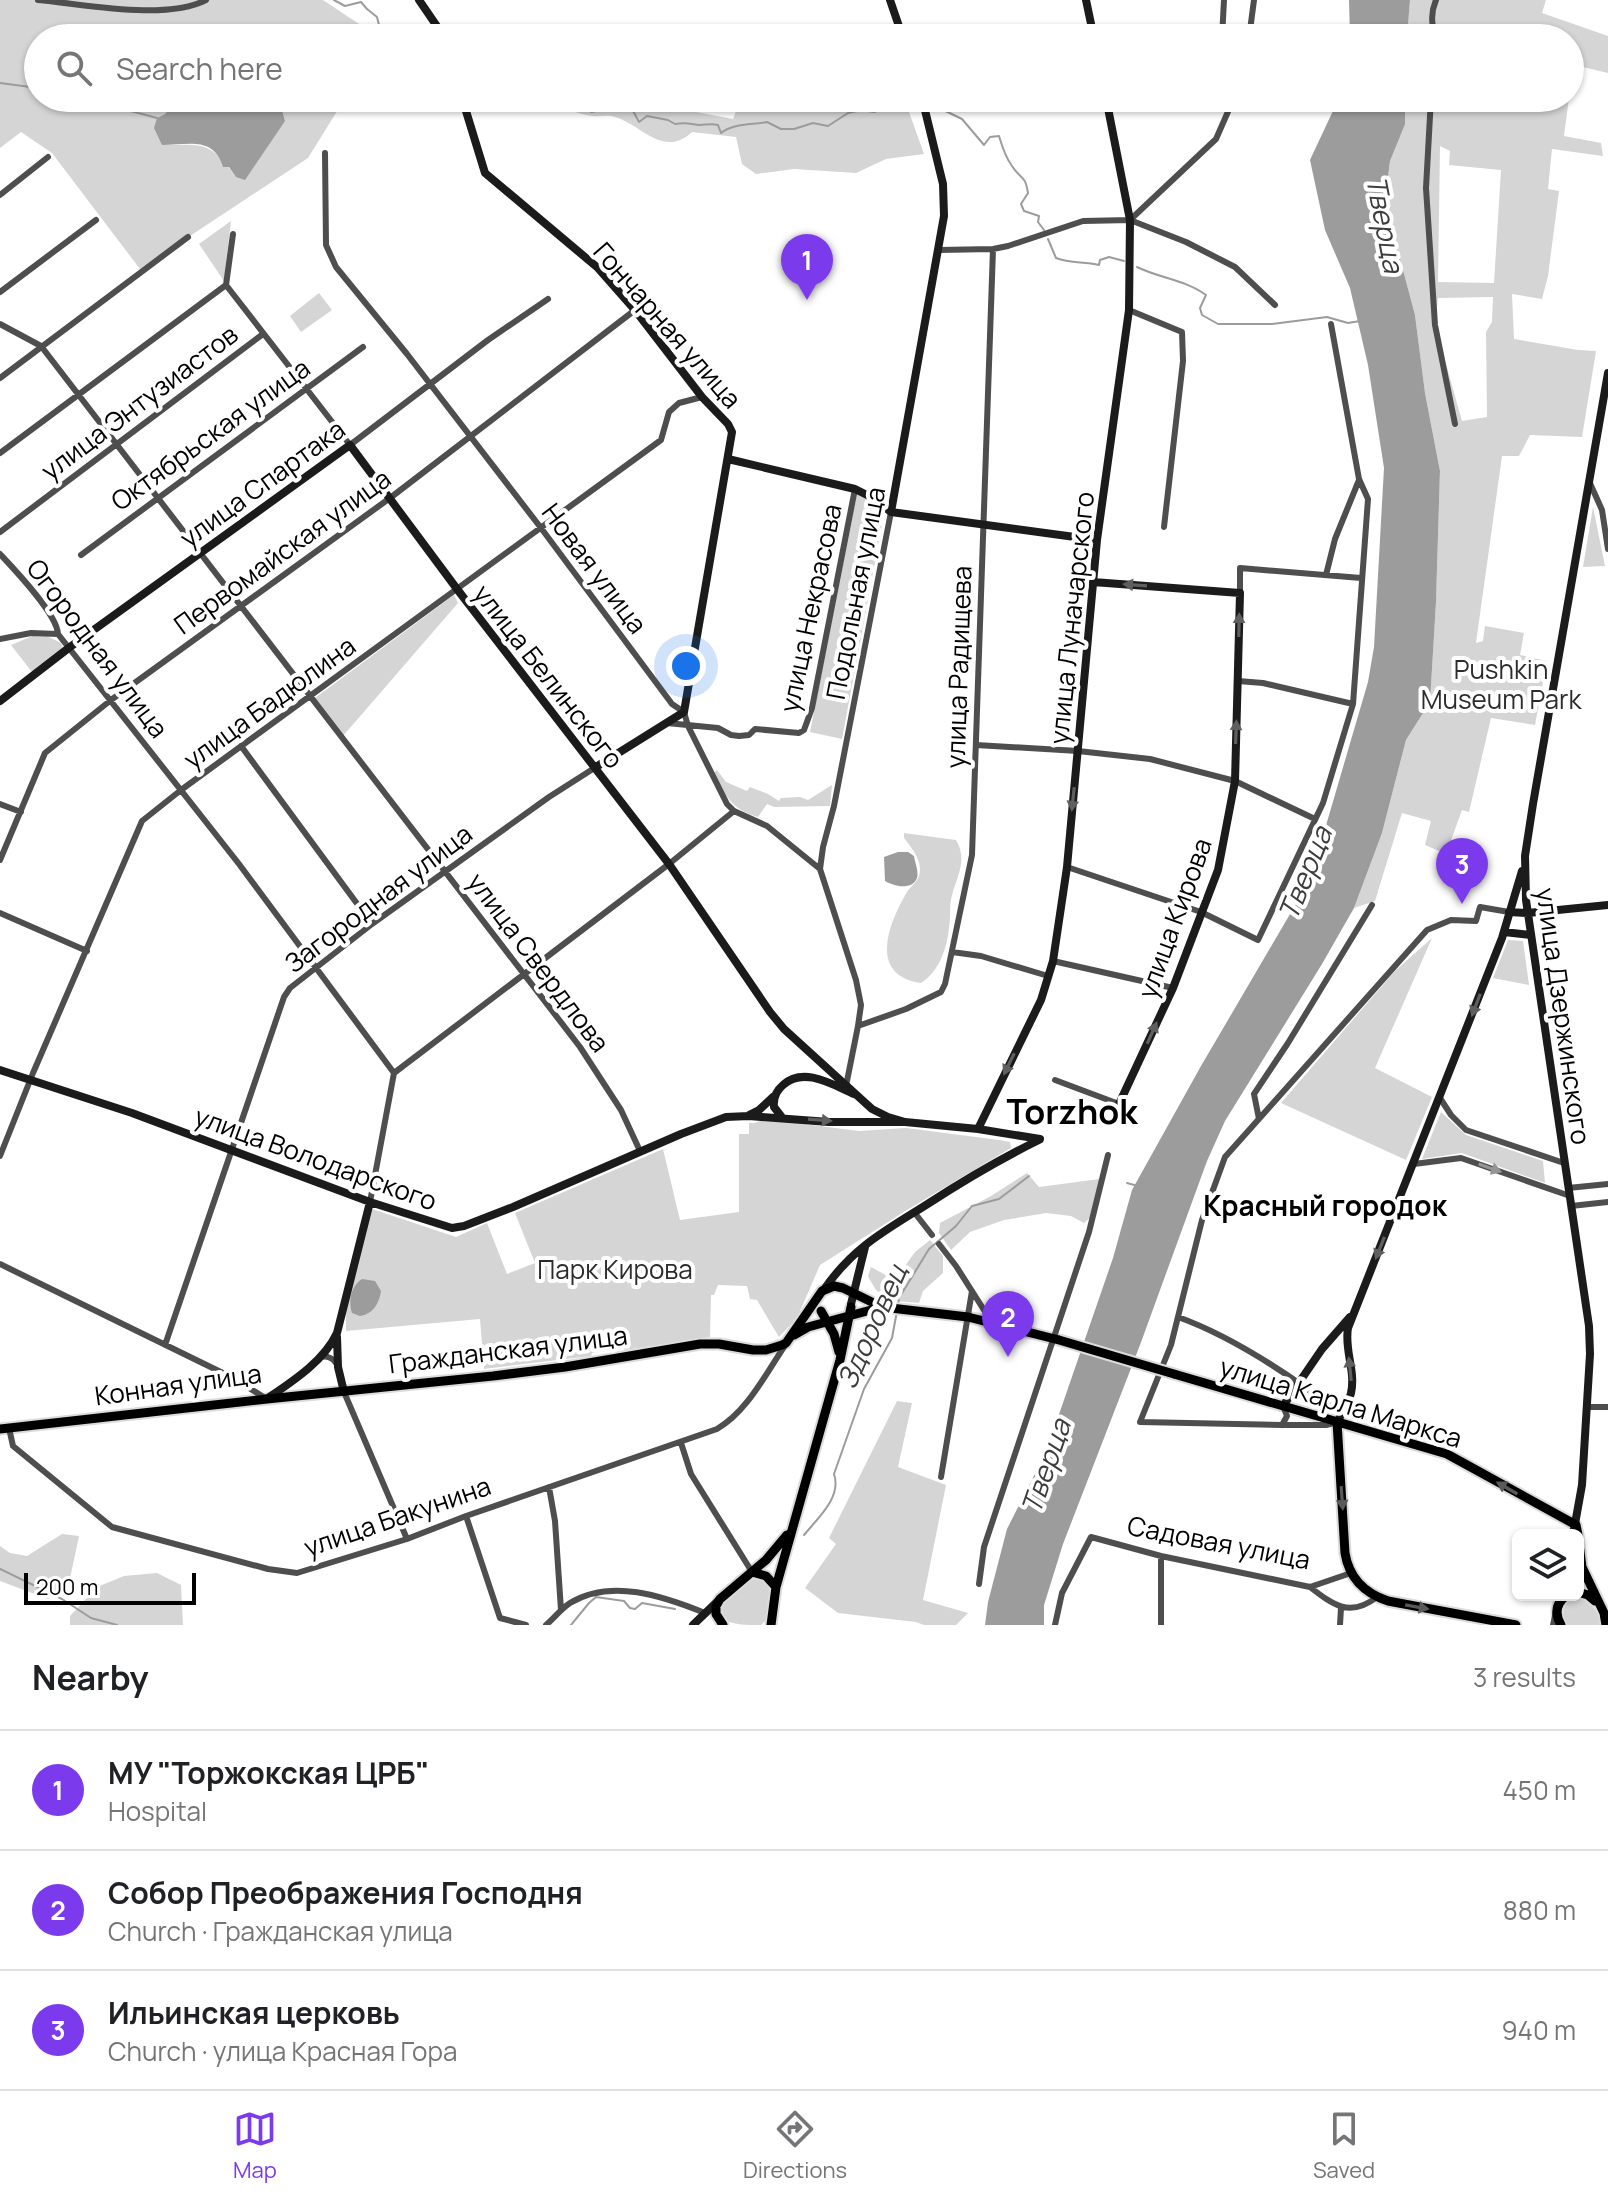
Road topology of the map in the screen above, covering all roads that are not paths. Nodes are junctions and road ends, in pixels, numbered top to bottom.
1 (38, 0) edge
2 (206, 0) edge
3 (890, 0) edge
4 (1086, 0) edge
5 (1224, 0) edge
6 (1254, 0) edge
7 (1436, 0) edge
8 (422, 1) edge
9 (436, 24) edge
10 (898, 24) edge
11 (1091, 24) edge
12 (1223, 24) edge
13 (1251, 24) edge
14 (1432, 24) edge
15 (466, 112) edge
16 (925, 112) edge
17 (1109, 112) edge
18 (1228, 112) edge
19 (1430, 112) edge
20 (325, 153) dead end
21 (48, 157) dead end
22 (0, 195) edge
23 (96, 220) dead end
24 (1130, 220) junction
25 (233, 234) dead end
26 (188, 237) dead end
27 (993, 249) junction
28 (939, 250) junction
29 (226, 285) junction
30 (0, 292) edge
31 (548, 299) dead end
32 (1275, 305) dead end
33 (635, 310) junction
34 (1129, 310) junction
35 (0, 324) edge
36 (1331, 324) dead end
37 (263, 334) junction
38 (41, 346) junction
39 (363, 347) dead end
40 (1608, 373) edge
41 (0, 378) edge
42 (430, 384) junction
43 (307, 389) junction
44 (80, 395) junction
45 (702, 397) junction
46 (1455, 424) dead end
47 (471, 437) junction
48 (117, 444) junction
49 (350, 445) junction
50 (0, 453) edge
51 (728, 459) junction
52 (1359, 479) junction
53 (1589, 481) junction
54 (855, 489) junction
55 (158, 498) junction
56 (390, 498) junction
57 (891, 512) junction
58 (984, 525) junction
59 (1164, 527) dead end
60 (541, 528) junction
61 (0, 532) edge
62 (1097, 540) junction
63 (1608, 549) edge
64 (200, 553) junction
65 (0, 554) edge
66 (81, 555) dead end
67 (1326, 575) junction
68 (1361, 578) junction
69 (1093, 582) junction
70 (457, 589) junction
71 (1240, 593) junction
72 (242, 606) junction
73 (58, 634) junction
74 (0, 639) edge
75 (70, 647) junction
76 (1238, 681) junction
77 (311, 697) junction
78 (111, 700) junction
79 (0, 701) edge
80 (1353, 704) junction
81 (684, 712) junction
82 (664, 723) junction
83 (688, 726) junction
84 (976, 745) junction
85 (241, 746) junction
86 (1078, 751) junction
87 (596, 767) junction
88 (1235, 781) junction
89 (181, 790) junction
90 (0, 804) edge
91 (734, 811) junction
92 (21, 812) junction
93 (1315, 819) junction
94 (0, 860) edge
95 (1525, 863) junction
96 (669, 864) junction
97 (1067, 867) junction
98 (820, 869) junction
99 (445, 871) junction
100 (1372, 905) dead end
101 (1608, 905) edge
102 (1201, 912) junction
103 (1509, 912) junction
104 (0, 913) edge
105 (1528, 913) junction
106 (372, 924) junction
107 (1504, 932) junction
108 (1531, 935) junction
109 (87, 951) junction
110 (952, 952) junction
111 (1053, 961) junction
112 (315, 967) junction
113 (523, 973) junction
114 (1048, 976) junction
115 (1173, 988) junction
116 (858, 1026) junction
117 (0, 1070) edge
118 (394, 1073) junction
119 (30, 1079) junction
120 (1055, 1080) dead end
121 (845, 1087) junction
122 (776, 1093) junction
123 (860, 1097) junction
124 (1440, 1098) junction
125 (1119, 1104) joint
126 (749, 1116) junction
127 (786, 1118) junction
128 (1260, 1120) junction
129 (853, 1121) junction
130 (905, 1122) junction
131 (978, 1129) junction
132 (233, 1149) junction
133 (640, 1151) junction
134 (1108, 1155) dead end
135 (0, 1156) edge
136 (1564, 1163) junction
137 (1414, 1164) junction
138 (1608, 1184) edge
139 (1570, 1197) junction
140 (370, 1202) junction
141 (1608, 1202) edge
142 (914, 1212) junction
143 (932, 1235) dead end
144 (867, 1243) junction
145 (939, 1244) dead end
146 (0, 1264) edge
147 (857, 1277) junction
148 (972, 1291) junction
149 (821, 1293) junction
150 (865, 1300) junction
151 (847, 1306) junction
152 (880, 1308) junction
153 (821, 1311) junction
154 (1354, 1313) junction
155 (968, 1317) junction
156 (1178, 1317) junction
157 (991, 1321) junction
158 (827, 1322) junction
159 (337, 1333) junction
160 (1057, 1339) junction
161 (788, 1340) junction
162 (844, 1341) junction
163 (165, 1345) junction
164 (753, 1350) junction
165 (320, 1357) junction
166 (840, 1360) junction
167 (773, 1362) junction
168 (338, 1367) junction
169 (1299, 1381) junction
170 (287, 1385) junction
171 (344, 1392) junction
172 (293, 1396) junction
173 (267, 1399) junction
174 (1283, 1406) junction
175 (1587, 1407) junction
176 (1608, 1407) edge
177 (1339, 1418) junction
178 (1282, 1425) junction
179 (4, 1429) edge
180 (681, 1443) junction
181 (941, 1477) dead end
182 (549, 1487) junction
183 (466, 1516) junction
184 (795, 1517) junction
185 (1570, 1529) edge
186 (1577, 1529) edge
187 (407, 1539) junction
188 (1161, 1556) junction
189 (1584, 1571) edge
190 (752, 1572) junction
191 (1351, 1573) junction
192 (979, 1584) dead end
193 (776, 1587) junction
194 (1310, 1587) junction
195 (1584, 1594) edge
196 (1377, 1597) junction
197 (720, 1599) junction
198 (1558, 1604) edge
199 (1341, 1608) junction
200 (561, 1610) junction
201 (1605, 1611) edge
202 (705, 1613) junction
203 (770, 1622) edge
204 (526, 1625) edge
205 (546, 1625) edge
206 (693, 1625) edge
207 (723, 1625) edge
208 (1055, 1625) edge
209 (1161, 1625) edge
210 (1340, 1625) edge
211 (1516, 1625) edge
212 (1553, 1625) edge
213 (1561, 1625) edge
214 (1606, 1625) edge

1 - 2 street
3 - 10 street
4 - 11 street
5 - 12 street
6 - 13 street
7 - 14 street
8 - 9 street
15 - 33 street, Гончарная улица
16 - 28 street, Подольная улица
17 - 24 street, улица Луначарского
18 - 24 street
19 - 46 street
20 - 42 street, Новая улица
21 - 22 street
23 - 30 street
24 - 27 street
24 - 32 street
24 - 34 street, улица Луначарского
25 - 29 street
26 - 38 street
27 - 28 street
27 - 58 street, улица Радищева
28 - 57 street, Подольная улица
29 - 37 street, улица Белинского
29 - 44 street
31 - 42 street, улица Спартака
33 - 45 street, Гончарная улица
33 - 47 street, Первомайская улица
34 - 59 street
34 - 62 street, улица Луначарского
35 - 38 street, улица Свердлова
36 - 52 street
37 - 43 street, улица Белинского
37 - 48 street, улица Энтузиастов
38 - 41 street
38 - 44 street, улица Свердлова
39 - 43 street, Октябрьская улица
40 - 53 street, улица Дзержинского
42 - 47 street, Новая улица
42 - 49 street, улица Спартака
43 - 49 street, улица Белинского
43 - 55 street, Октябрьская улица
44 - 48 street, улица Свердлова
44 - 50 street
45 - 51 street, Гончарная улица
45 - 60 street, улица Бадюлина
47 - 56 street, Первомайская улица
47 - 60 street, Новая улица
48 - 55 street, улица Свердлова
48 - 61 street, улица Энтузиастов
49 - 56 street, улица Белинского
49 - 64 street, улица Спартака
51 - 54 street
51 - 81 street
52 - 67 street
52 - 68 street
53 - 63 street
53 - 95 street, улица Дзержинского
54 - 57 street
54 - 83 street, улица Некрасова
55 - 64 street, улица Свердлова
55 - 66 street, Октябрьская улица
56 - 70 street, улица Белинского
56 - 72 street, Первомайская улица
57 - 58 street
57 - 98 street, Подольная улица
58 - 62 street
58 - 84 street, улица Радищева
60 - 70 street, улица Бадюлина
60 - 81 street, Новая улица
62 - 69 street, улица Луначарского
64 - 72 street, улица Свердлова
64 - 75 street, улица Спартака
65 - 73 street, Огородная улица
67 - 68 street
67 - 71 street
68 - 80 street
71 -> 69 street
69 - 86 street, улица Луначарского
70 - 77 street, улица Бадюлина
70 - 87 street, улица Белинского
76 -> 71 street, улица Кирова
72 - 77 street, улица Свердлова
72 - 78 street, Первомайская улица
73 - 74 street
73 - 75 street, Огородная улица
75 - 78 street, Огородная улица
75 - 79 street, улица Спартака
76 - 80 street
88 -> 76 street, улица Кирова
77 - 85 street, улица Бадюлина
77 - 99 street, улица Свердлова
78 - 89 street, Огородная улица
78 - 92 street, Первомайская улица
80 - 93 street
81 - 82 street, Загородная улица
81 - 83 street, Новая улица
82 - 83 street
82 - 87 street, Загородная улица
83 - 91 street, Новая улица
84 - 86 street
84 - 110 street, улица Радищева
85 - 89 street, улица Бадюлина
85 - 106 street
86 - 88 street
86 -> 97 street, улица Луначарского
87 - 96 street, улица Белинского
87 - 99 street, Загородная улица
88 - 93 street
88 - 102 street, улица Кирова
89 - 109 street, улица Бадюлина
89 - 112 street, Огородная улица
90 - 92 street
91 - 96 street
91 - 98 street
92 - 94 street, Первомайская улица
93 - 102 street
95 - 103 street
95 - 105 street, улица Дзержинского
96 - 113 street
96 - 121 street, улица Белинского
97 - 102 street
97 - 111 street, улица Луначарского
98 - 116 street, Подольная улица
99 - 106 street, Загородная улица
99 - 113 street, улица Свердлова
100 - 128 street
101 - 105 street
102 - 115 street, улица Кирова
103 - 105 street
103 - 107 street
103 - 128 street
104 - 109 street
105 - 108 street, улица Дзержинского
106 - 112 street, Загородная улица
107 - 108 street
107 -> 124 street
108 - 136 street, улица Дзержинского
109 - 119 street, улица Бадюлина
110 - 114 street
110 - 116 street, улица Радищева
111 - 114 street, улица Луначарского
111 - 115 street
112 - 118 street, Огородная улица
112 - 132 street, Загородная улица
113 - 118 street
113 - 133 street, улица Свердлова
114 -> 131 street, улица Луначарского
125 -> 115 street, улица Кирова
116 - 121 street, Подольная улица
117 - 119 street, улица Володарского
118 - 140 street
119 - 132 street, улица Володарского
119 - 135 street, улица Бадюлина
120 - 125 street
121 - 122 street, улица Володарского
121 - 123 street, улица Белинского
122 - 126 street, улица Володарского
122 - 127 street
123 - 129 street
123 - 130 street, улица Белинского
124 - 136 street
124 - 137 street
126 - 127 street, улица Володарского
126 - 133 street, улица Володарского
127 -> 129 street, улица Володарского
128 - 156 street
129 - 130 street, улица Володарского
130 - 131 street, улица Володарского
131 - 142 street, улица Володарского
132 - 140 street, улица Володарского
132 - 163 street, Загородная улица
133 - 140 street, улица Володарского
134 - 160 street
136 - 139 street, улица Дзержинского
137 -> 139 street
137 -> 154 street
138 - 139 street
139 - 141 street
139 - 175 street, улица Дзержинского
140 - 159 street, Конная улица
142 - 143 street
142 - 144 street
144 - 147 street
144 - 149 street
145 - 148 street
146 - 163 street
147 - 150 street
147 - 151 street
148 - 155 street
148 - 157 street
149 - 151 main road
149 - 153 main road
149 - 161 main road
150 - 151 main road
150 - 152 main road
151 - 152 main road
151 - 153 main road
151 - 158 main road, Гражданская улица
151 - 162 main road
152 - 155 main road
152 - 162 main road
153 - 158 main road
154 - 169 street
177 -> 154 street
155 - 157 main road
155 - 181 street
156 - 169 street, улица Карла Маркса
156 - 178 street
157 - 160 main road
158 - 161 main road, Гражданская улица
158 - 166 main road
159 - 165 street, Конная улица
159 - 168 street, Конная улица
160 - 174 main road, улица Карла Маркса, bridge
160 - 192 street
161 - 164 main road, Гражданская улица
161 - 167 street, улица Бакунина
162 - 166 main road
163 - 173 street
164 - 167 street, Гражданская улица
164 - 171 main road, Гражданская улица
165 - 168 street
165 - 170 street, Конная улица
166 - 184 main road
167 - 180 street, улица Бакунина
168 - 171 street, Конная улица
169 - 174 street
169 - 177 street, улица Карла Маркса
170 - 172 street
170 - 173 street, Конная улица
171 - 172 main road, Гражданская улица
171 - 187 street
172 - 173 main road, Гражданская улица
173 - 179 main road, Конная улица
174 - 177 main road, улица Карла Маркса
174 - 178 street
175 - 176 street
175 - 186 street, улица Дзержинского
177 - 178 street
185 -> 177 main road, улица Карла Маркса
177 -> 191 main road
179 - 187 street, улица Бакунина
180 - 182 street, улица Бакунина
180 - 190 street
182 - 183 street, улица Бакунина
182 - 200 street
183 - 187 street, улица Бакунина
183 - 204 street
184 - 190 main road
184 - 193 main road
188 - 194 street, Садовая улица
188 - 208 street, Садовая улица
188 - 209 street
189 - 201 main road
190 - 193 main road
190 - 197 main road
191 - 194 street, Садовая улица
191 - 196 main road
193 - 203 main road
194 - 199 street
195 - 201 main road
196 - 199 street
196 -> 211 main road
197 - 202 street
197 - 207 main road
198 - 212 street
198 - 213 main road
199 - 210 street
200 - 202 street
200 - 205 street
201 - 214 main road
202 - 206 street

